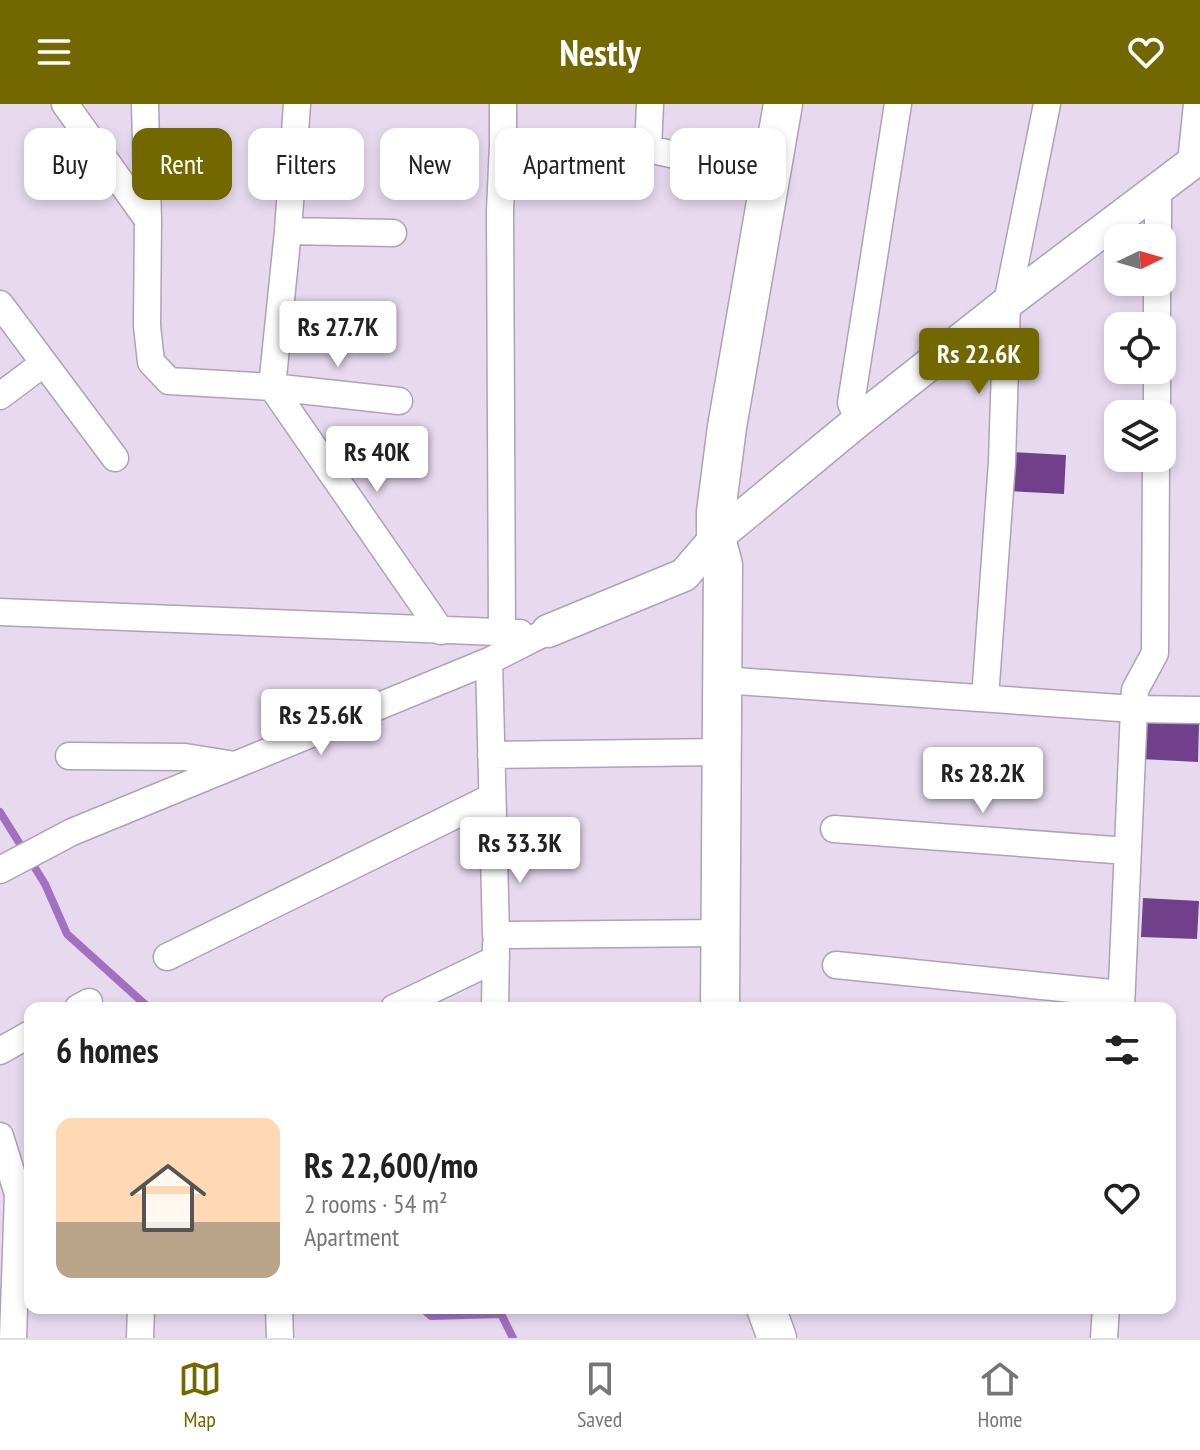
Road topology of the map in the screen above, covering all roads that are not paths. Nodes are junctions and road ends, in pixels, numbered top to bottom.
1 (65, 104) edge
2 (145, 104) edge
3 (297, 104) edge
4 (503, 104) edge
5 (650, 104) edge
6 (783, 104) edge
7 (898, 104) edge
8 (1047, 104) edge
9 (1197, 104) edge
10 (503, 128) edge
11 (649, 128) edge
12 (779, 128) edge
13 (1196, 160) edge
14 (1158, 189) junction
15 (500, 200) edge
16 (767, 200) edge
17 (148, 220) junction
18 (1158, 224) edge
19 (288, 231) junction
20 (393, 233) dead end
21 (1007, 303) junction
22 (0, 304) edge
23 (44, 363) junction
24 (272, 387) junction
25 (0, 396) edge
26 (399, 401) dead end
27 (859, 420) junction
28 (115, 458) dead end
29 (1156, 472) edge
30 (716, 538) junction
31 (0, 612) edge
32 (441, 631) junction
33 (548, 631) junction
34 (502, 633) junction
35 (489, 661) junction
36 (722, 680) junction
37 (985, 698) junction
38 (1134, 709) junction
39 (1200, 710) edge
40 (721, 752) junction
41 (491, 755) junction
42 (69, 756) dead end
43 (235, 765) junction
44 (492, 797) junction
45 (834, 829) dead end
46 (1127, 851) junction
47 (0, 870) edge
48 (721, 933) junction
49 (496, 947) junction
50 (167, 957) dead end
51 (836, 965) dead end
52 (1121, 1001) edge
53 (404, 1002) edge
54 (495, 1002) edge
55 (720, 1002) edge
56 (24, 1037) edge
57 (0, 1051) edge
58 (0, 1136) edge
59 (22, 1177) edge
60 (141, 1314) edge
61 (279, 1314) edge
62 (768, 1314) edge
63 (1106, 1314) edge
64 (13, 1338) edge
65 (140, 1338) edge
66 (280, 1338) edge
67 (777, 1338) edge
68 (1104, 1338) edge

1 - 17 street
2 - 17 street
3 - 19 street
4 - 10 street
5 - 11 street
6 - 12 main road
7 - 27 street
8 - 21 street
9 - 13 street
13 - 14 street
14 - 18 street
14 - 21 street
15 - 34 street
16 - 30 main road
17 - 24 street
19 - 20 street
19 - 24 street
21 - 27 street
21 - 37 street
22 - 23 street
23 - 25 street
23 - 28 street
24 - 26 street
24 - 32 street
27 - 30 street
29 - 38 street
30 - 33 street
30 - 36 main road
31 - 32 street
32 - 34 street
33 - 34 street
33 - 35 street
35 - 41 street
35 - 43 street
36 - 37 street
36 - 40 main road
37 - 38 street
38 - 39 street
38 - 46 street
40 - 41 street
40 - 48 main road
41 - 44 street
42 - 43 street
43 - 47 street
44 - 49 street
44 - 50 street
45 - 46 street
46 - 52 street
48 - 49 street
48 - 55 main road
49 - 53 street
49 - 54 street
51 - 52 street
56 - 57 street
58 - 59 street
59 - 64 street
60 - 65 street
61 - 66 street
62 - 67 main road
63 - 68 street

